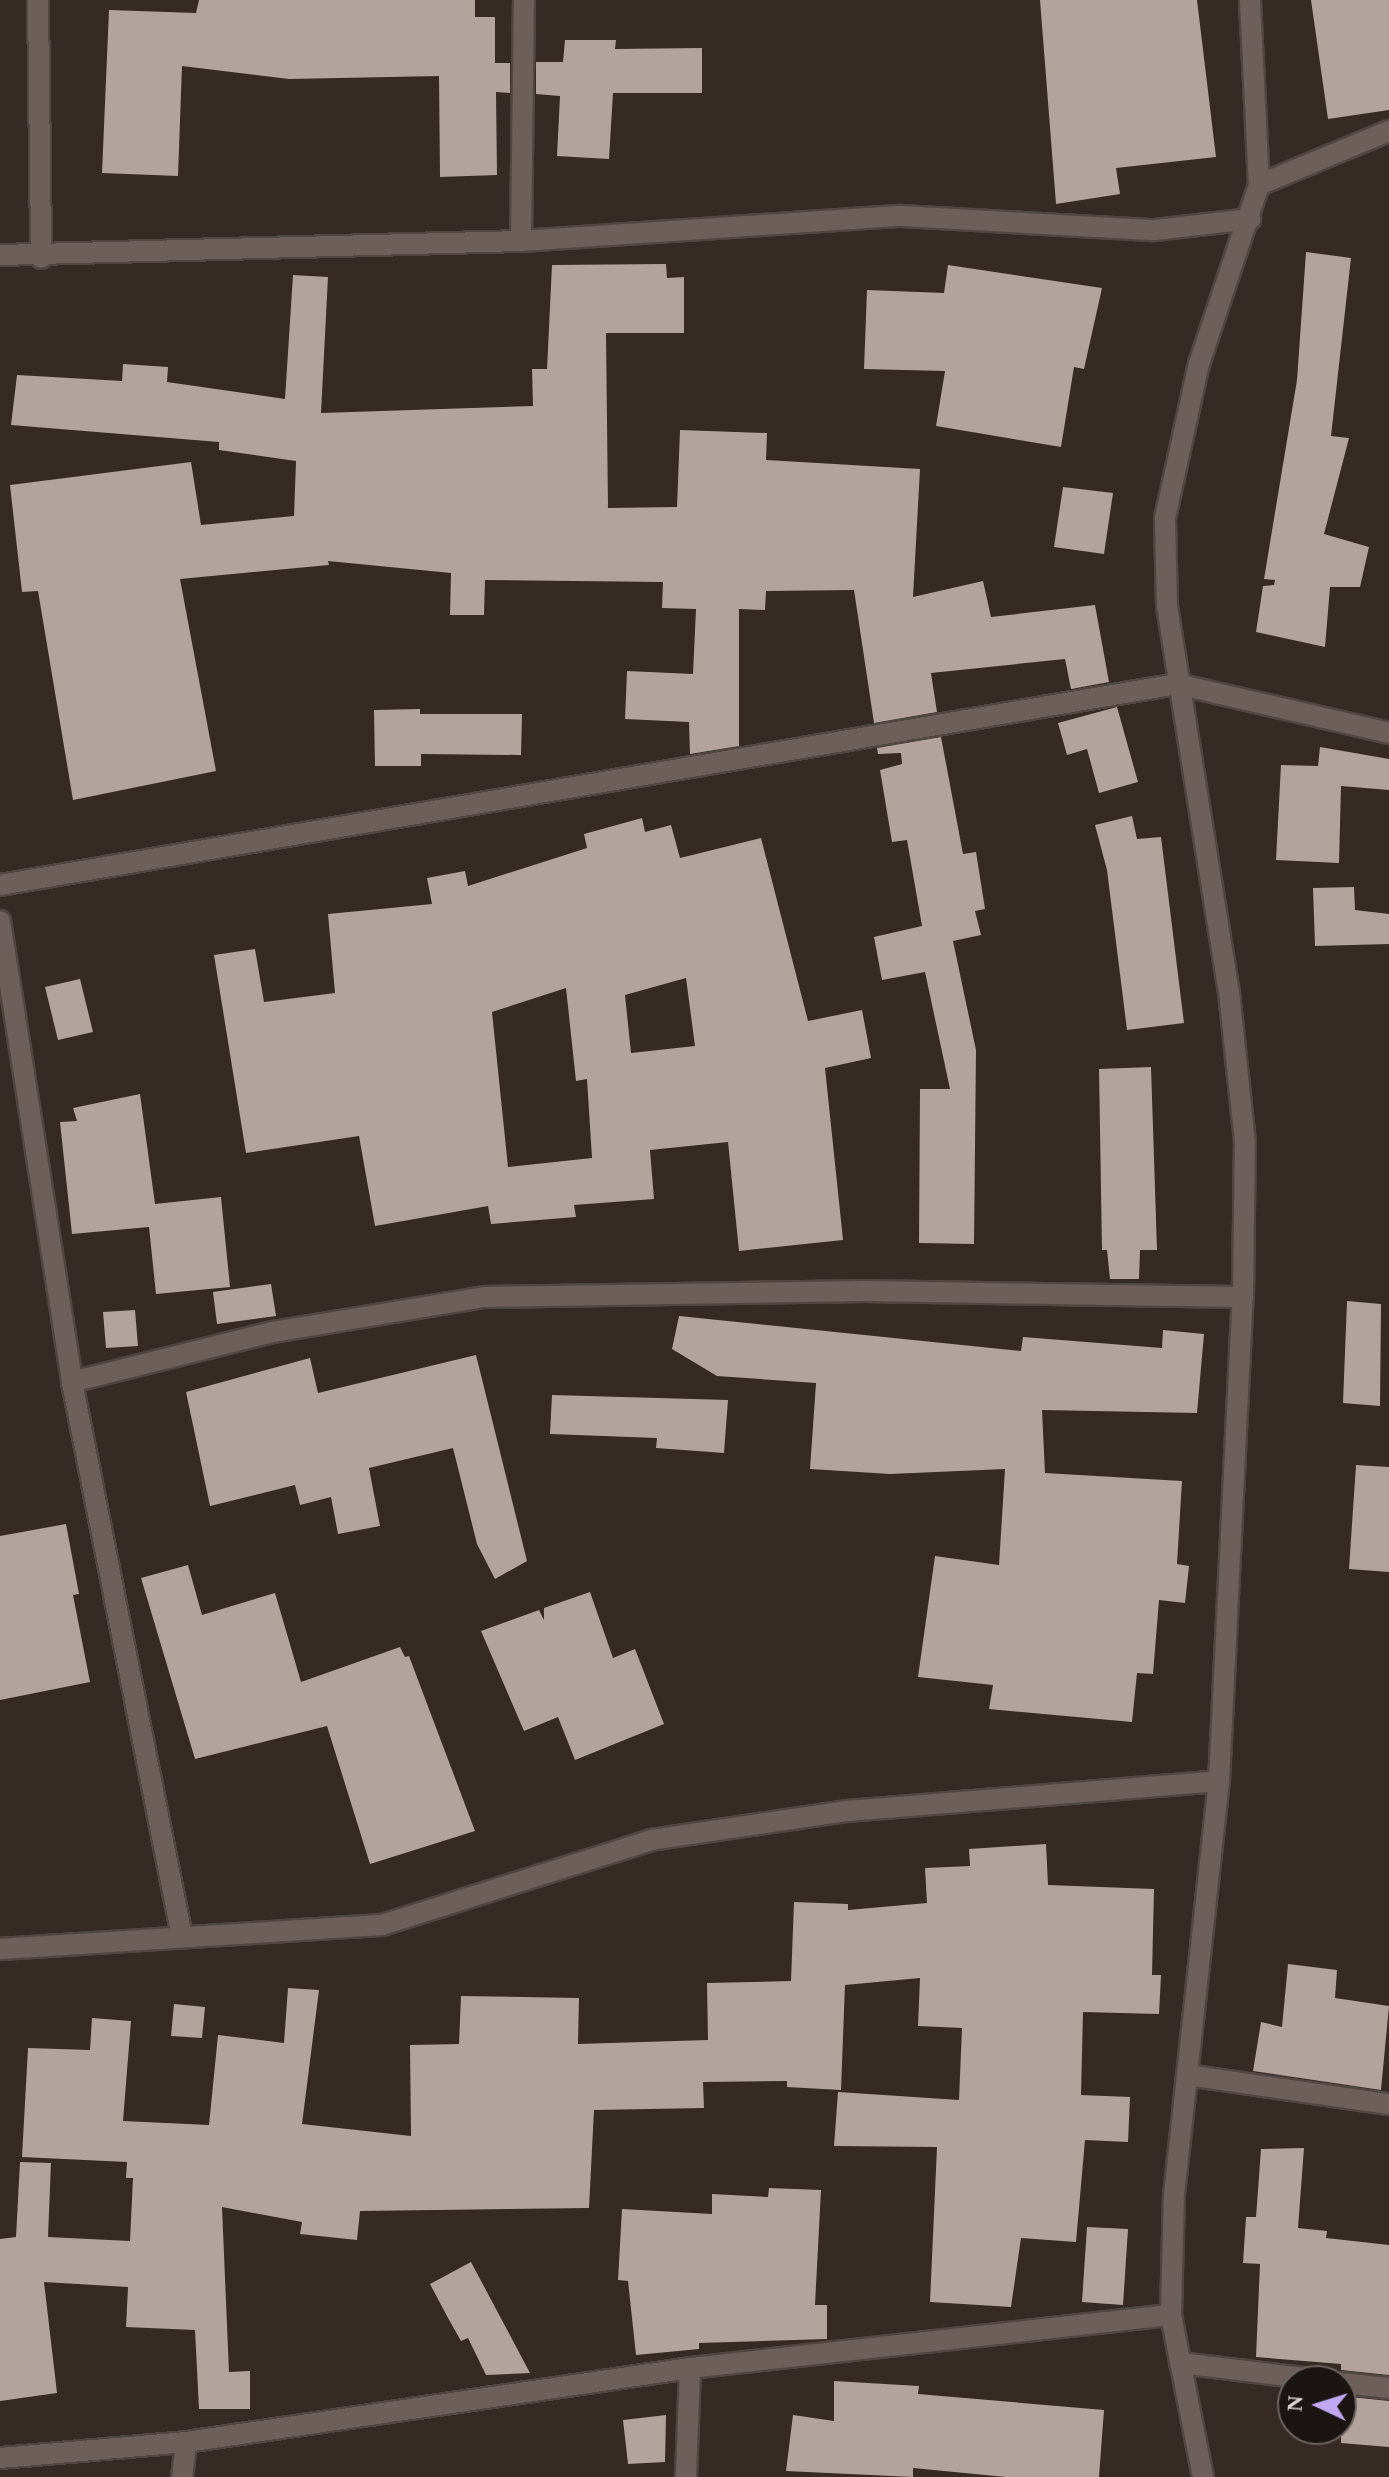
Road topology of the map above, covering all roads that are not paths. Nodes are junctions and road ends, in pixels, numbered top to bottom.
1 (38, 0) edge
2 (524, 0) edge
3 (1250, 0) edge
4 (1389, 131) edge
5 (1259, 185) junction
6 (1250, 219) junction
7 (521, 241) junction
8 (0, 255) edge
9 (41, 258) junction
10 (1177, 684) junction
11 (1389, 733) edge
12 (0, 885) edge
13 (0, 921) edge
14 (1243, 1297) junction
15 (72, 1382) junction
16 (1219, 1781) junction
17 (182, 1937) junction
18 (0, 1949) edge
19 (1187, 2075) junction
20 (1389, 2104) edge
21 (1171, 2315) junction
22 (1180, 2363) junction
23 (690, 2368) junction
24 (1277, 2375) edge
25 (1357, 2385) edge
26 (1389, 2388) edge
27 (186, 2442) junction
28 (0, 2458) edge
29 (182, 2477) edge
30 (686, 2477) edge
31 (1203, 2477) edge

1 - 9 street
2 - 7 street
3 - 5 street
4 - 5 street
5 - 6 street
6 - 7 street
6 - 10 street
7 - 9 street
8 - 9 street
10 - 11 street
10 - 12 street
10 - 14 street
13 - 15 street
14 - 15 street
14 - 16 street
15 - 17 street
16 - 17 street
16 - 19 street
17 - 18 street
19 - 20 street
19 - 21 street
21 - 22 street
21 - 23 street
22 - 24 street
22 - 31 street
23 - 27 street
23 - 30 street
25 - 26 street
27 - 28 street
27 - 29 street

